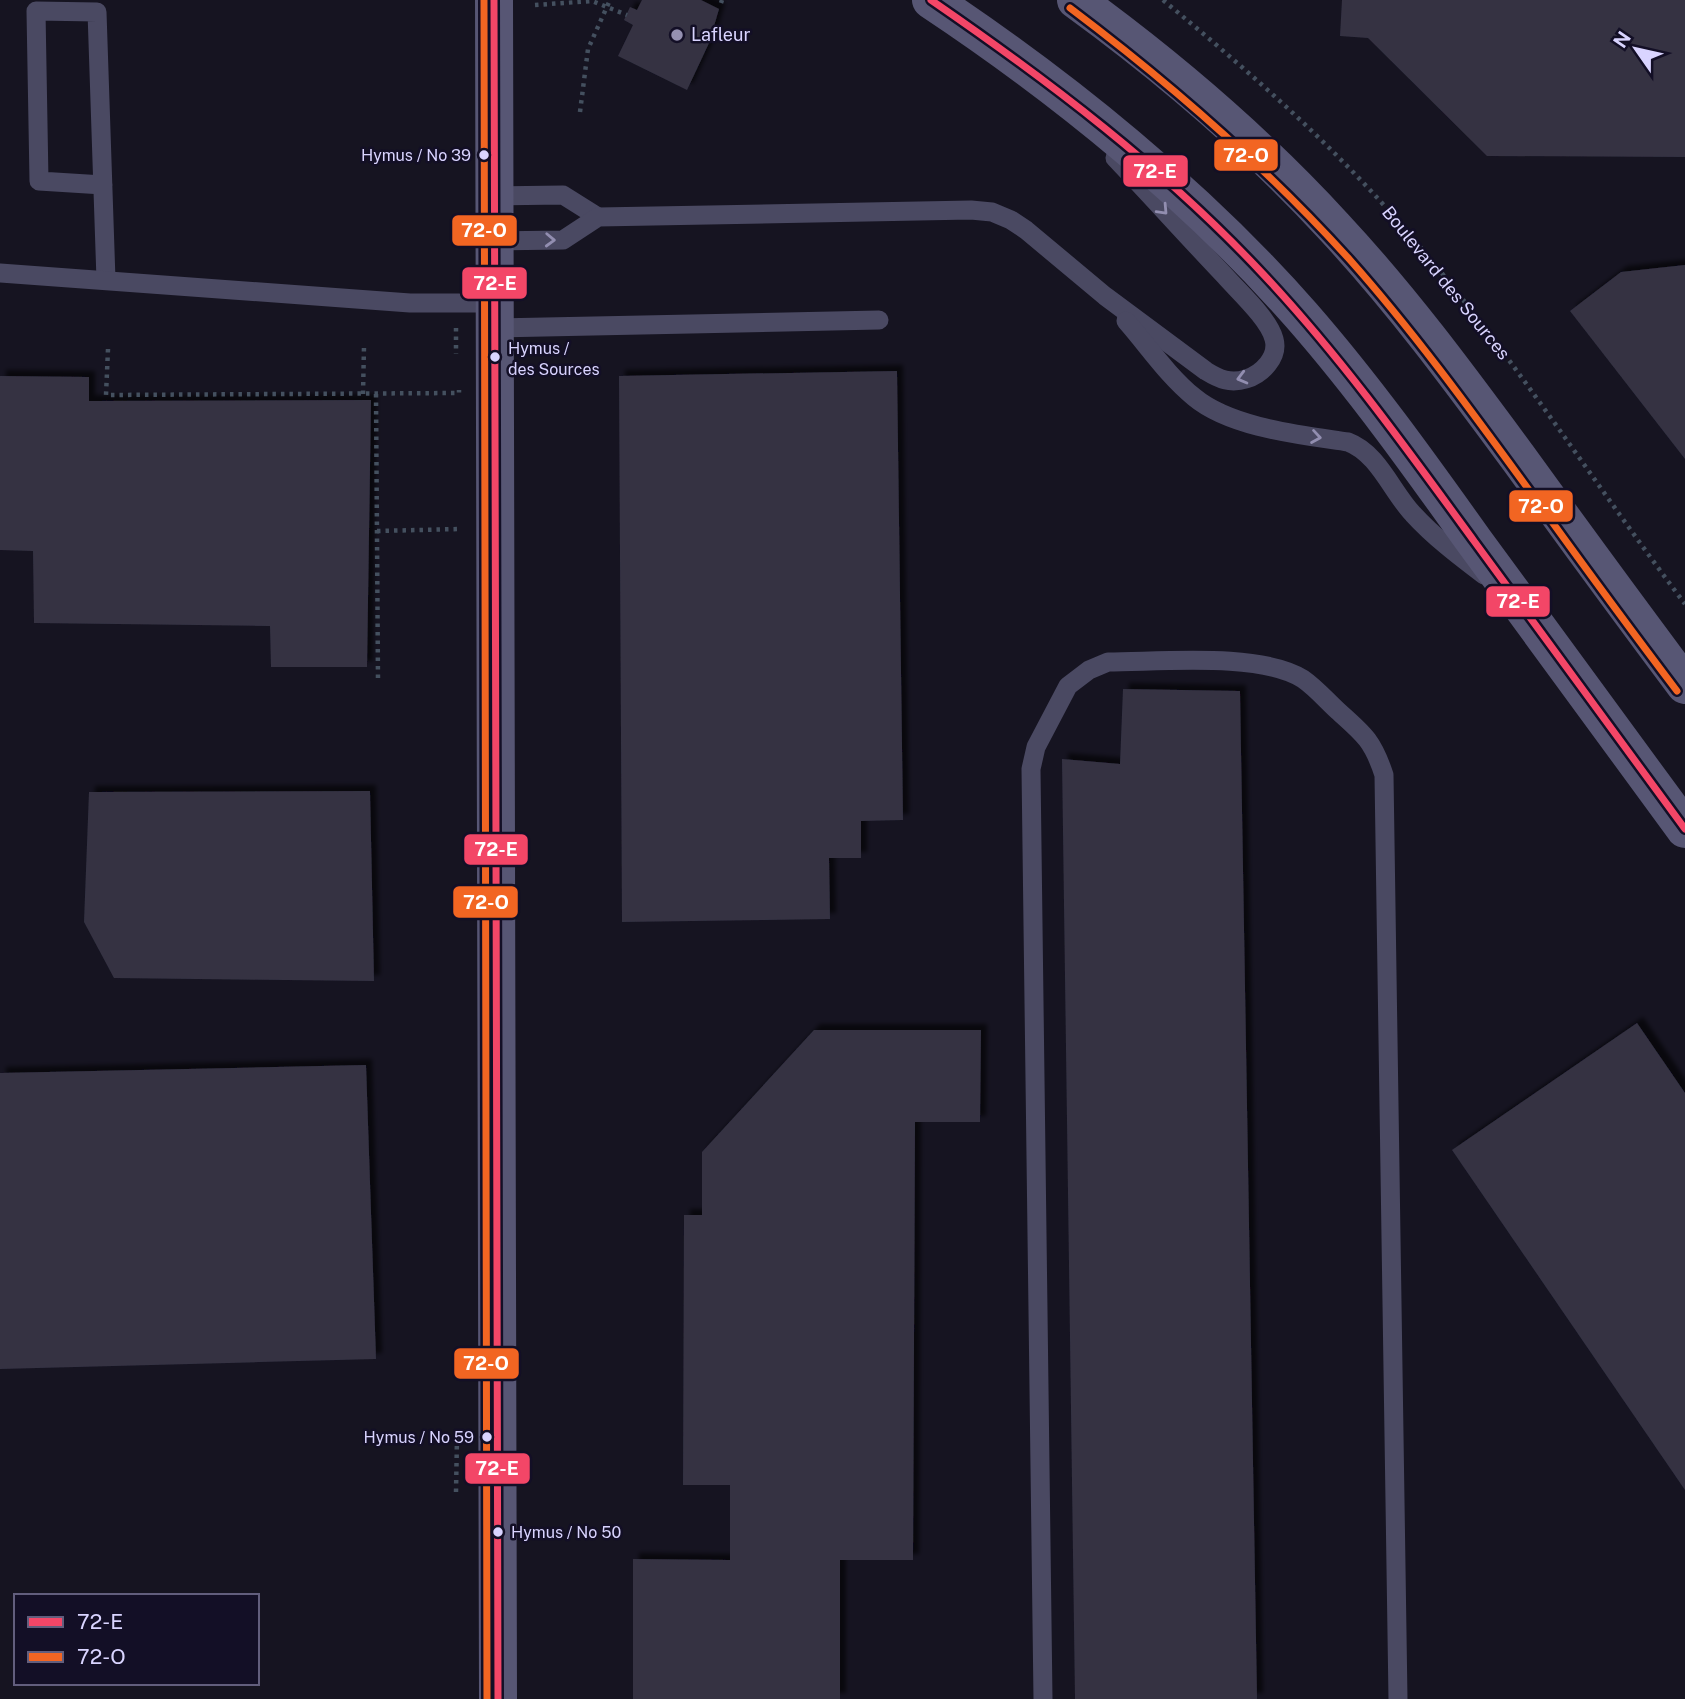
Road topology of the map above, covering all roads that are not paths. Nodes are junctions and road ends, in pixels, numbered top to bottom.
1 (494, 0) edge
2 (931, 0) edge
3 (1076, 0) edge
4 (1033, 71) junction
5 (103, 185) junction
6 (495, 196) junction
7 (598, 217) junction
8 (494, 241) junction
9 (0, 274) edge
10 (106, 280) junction
11 (1105, 296) junction
12 (494, 316) junction
13 (879, 320) dead end
14 (1518, 599) junction
15 (1685, 685) edge
16 (1685, 830) edge
17 (498, 1699) edge
18 (1043, 1699) edge
19 (1398, 1699) edge

1 - 6 main road
2 - 4 main road
3 - 15 main road
4 -> 11 lane
4 - 14 main road
5 - 5 lane
5 - 10 lane
6 - 7 lane
6 - 8 main road
8 -> 7 lane
7 - 11 lane
8 - 12 main road
9 - 10 lane
10 - 12 lane
11 -> 14 lane
12 - 13 lane
12 - 17 main road
14 - 16 main road
18 - 19 lane

